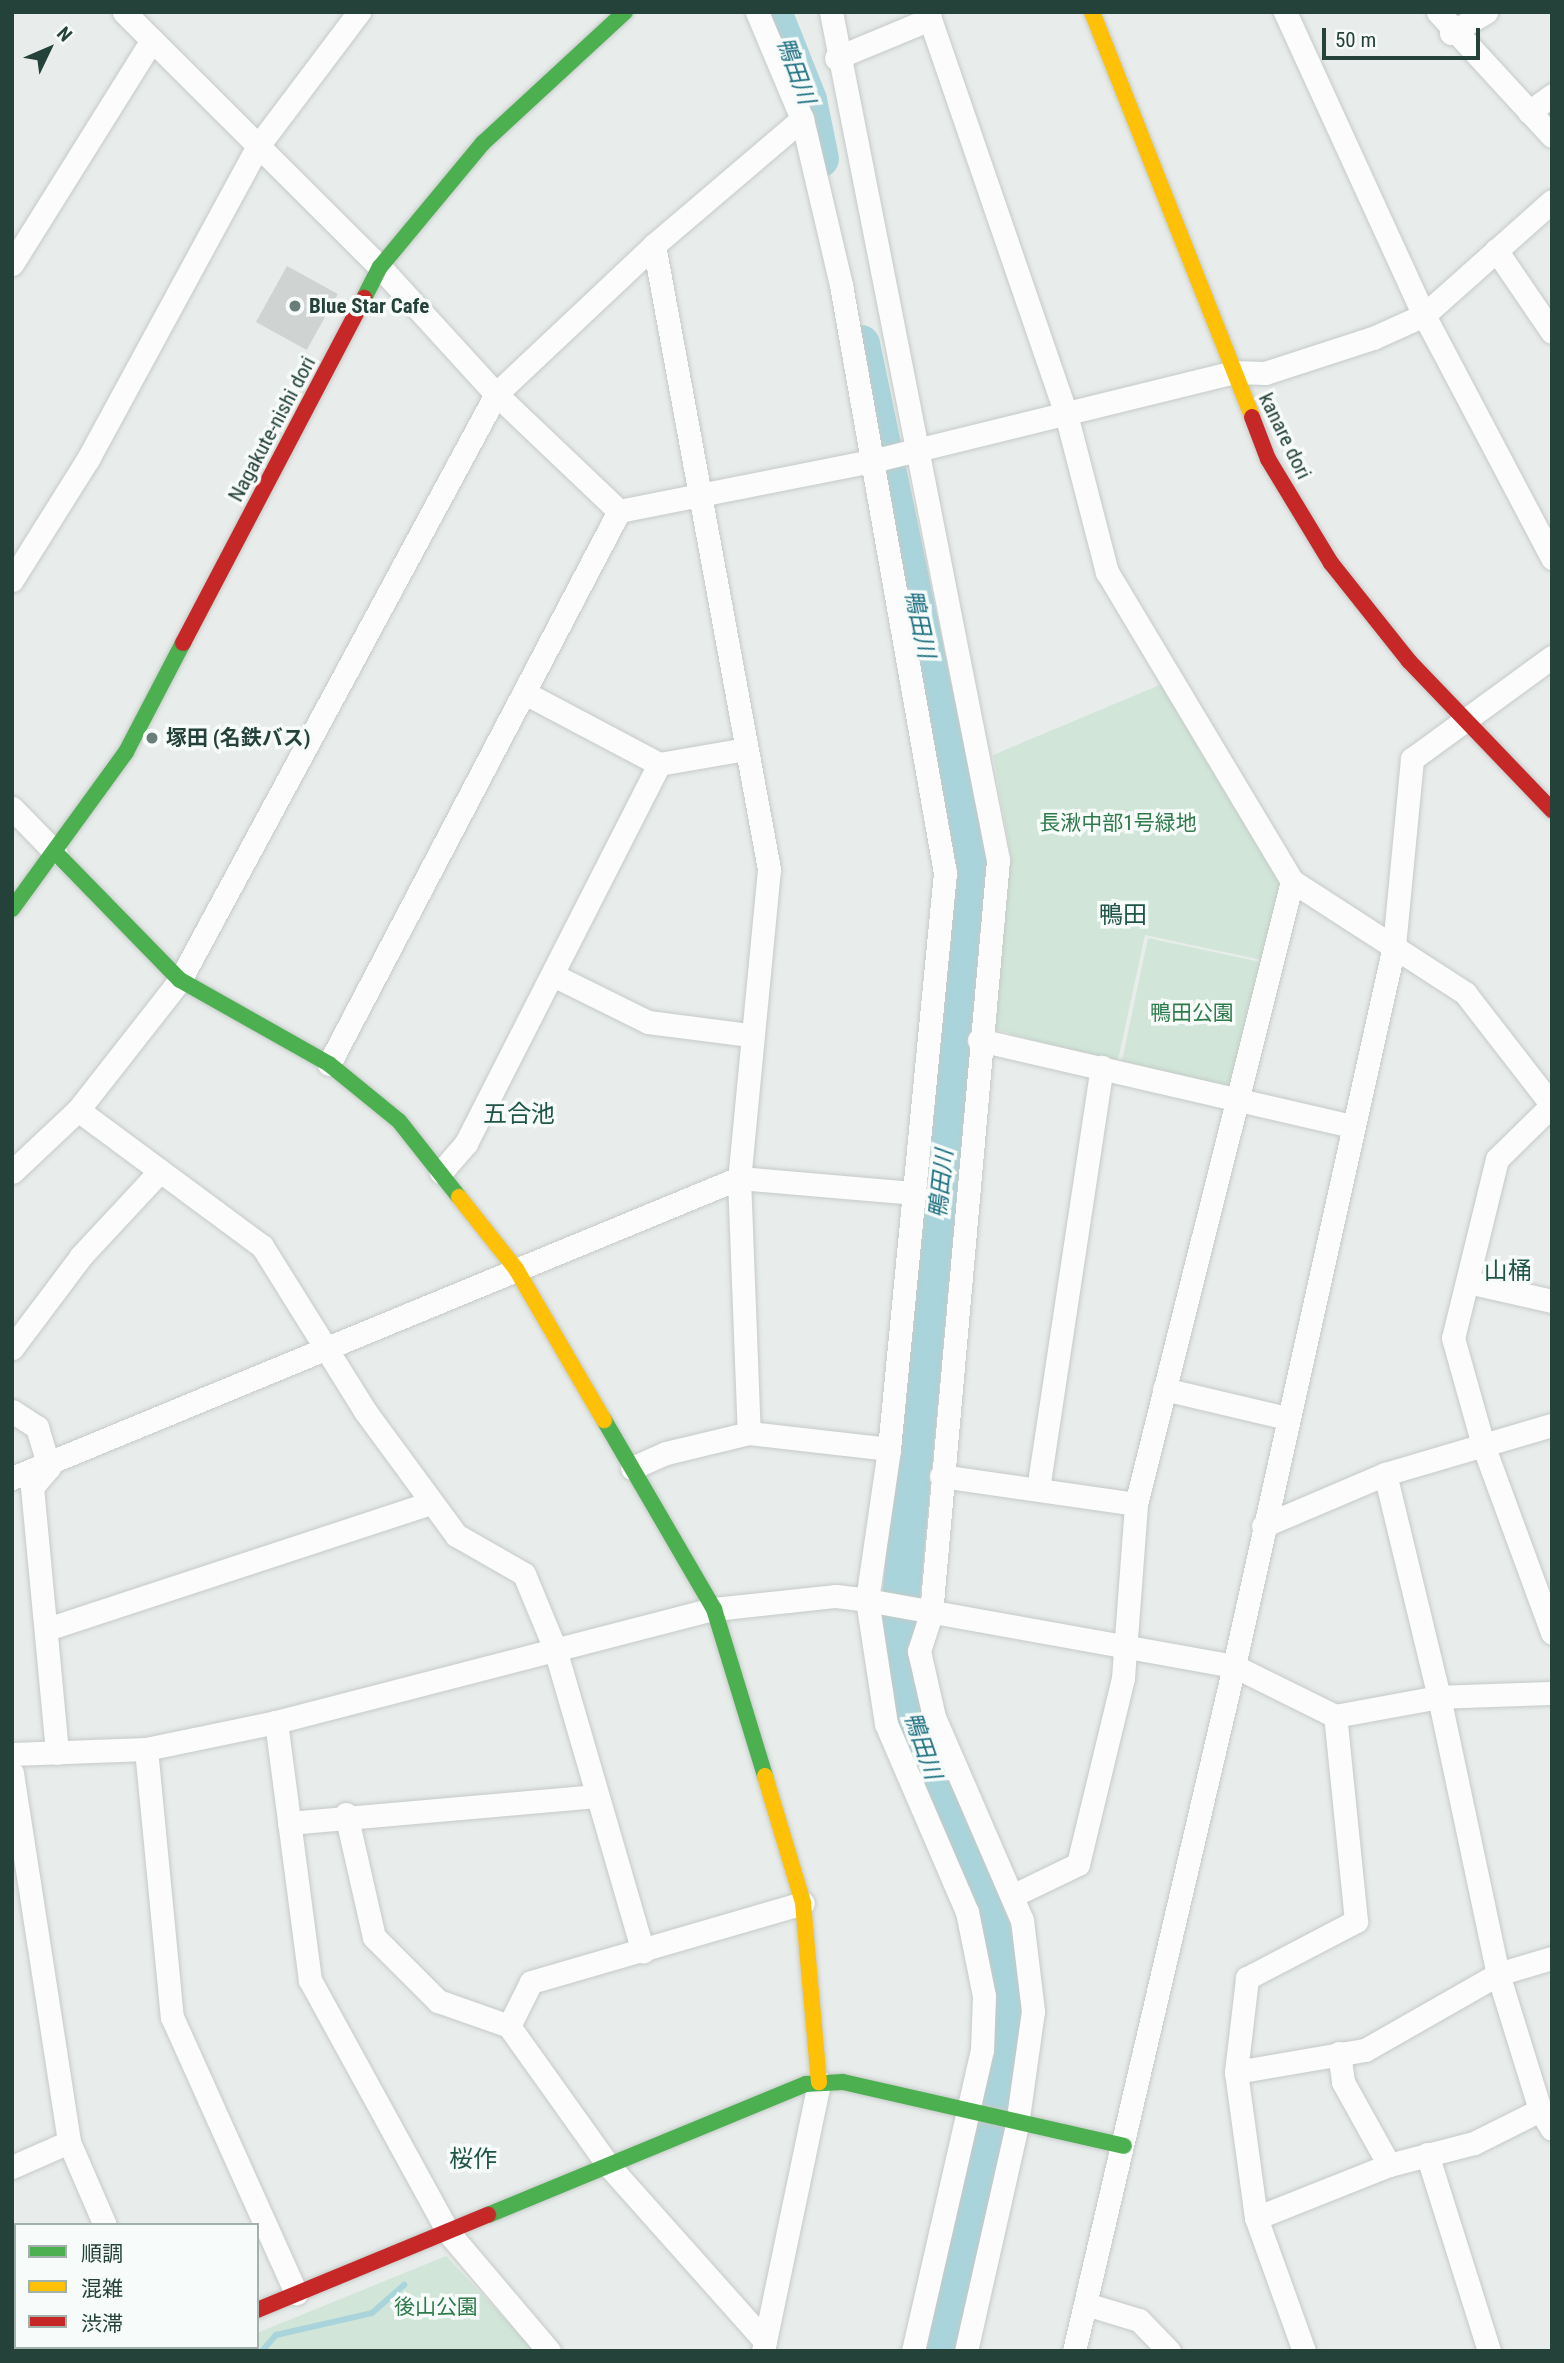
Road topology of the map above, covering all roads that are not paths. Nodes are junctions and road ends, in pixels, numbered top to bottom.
1 (124, 12) edge
2 (625, 12) edge
3 (757, 12) edge
4 (831, 12) edge
5 (1092, 12) edge
6 (1285, 12) edge
7 (1438, 12) edge
8 (1486, 12) edge
9 (354, 14) edge
10 (1451, 33) junction
11 (152, 40) junction
12 (836, 58) junction
13 (1552, 95) edge
14 (1529, 112) junction
15 (802, 119) junction
16 (1552, 136) edge
17 (258, 146) junction
18 (1552, 201) edge
19 (654, 245) junction
20 (1496, 250) junction
21 (12, 264) edge
22 (380, 267) junction
23 (1424, 315) junction
24 (1552, 332) edge
25 (1233, 372) junction
26 (496, 394) junction
27 (1066, 414) junction
28 (916, 450) junction
29 (872, 461) junction
30 (700, 494) junction
31 (619, 511) junction
32 (1552, 558) edge
33 (12, 580) edge
34 (1552, 657) edge
35 (525, 693) junction
36 (1464, 720) junction
37 (746, 750) junction
38 (659, 764) junction
39 (12, 808) edge
40 (1552, 810) edge
41 (55, 852) junction
42 (1292, 881) junction
43 (12, 909) edge
44 (1394, 946) junction
45 (553, 975) junction
46 (180, 981) junction
47 (750, 1035) junction
48 (979, 1040) junction
49 (329, 1064) junction
50 (1102, 1067) junction
51 (1234, 1098) junction
52 (78, 1110) junction
53 (1351, 1126) junction
54 (160, 1171) junction
55 (12, 1172) edge
56 (442, 1172) junction
57 (739, 1178) junction
58 (915, 1193) junction
59 (516, 1269) junction
60 (1468, 1282) junction
61 (1552, 1301) edge
62 (328, 1346) junction
63 (12, 1348) edge
64 (1164, 1389) junction
65 (12, 1411) edge
66 (1287, 1418) junction
67 (1552, 1425) edge
68 (749, 1433) junction
69 (1483, 1445) junction
70 (889, 1449) junction
71 (49, 1467) junction
72 (632, 1468) junction
73 (1385, 1474) junction
74 (941, 1476) junction
75 (12, 1478) edge
76 (1038, 1489) junction
77 (430, 1503) junction
78 (1136, 1504) junction
79 (1263, 1527) junction
80 (867, 1600) junction
81 (714, 1609) junction
82 (931, 1614) junction
83 (50, 1628) junction
84 (1552, 1633) edge
85 (1124, 1646) junction
86 (555, 1649) junction
87 (1234, 1666) junction
88 (1552, 1693) edge
89 (1439, 1697) junction
90 (1335, 1716) junction
91 (276, 1722) junction
92 (146, 1749) junction
93 (57, 1753) junction
94 (12, 1754) edge
95 (12, 1773) edge
96 (597, 1796) junction
97 (345, 1814) junction
98 (289, 1824) junction
99 (1014, 1895) junction
100 (803, 1903) junction
101 (643, 1951) junction
102 (1552, 1958) edge
103 (1498, 1974) junction
104 (509, 2026) junction
105 (1339, 2053) junction
106 (1236, 2072) junction
107 (819, 2082) junction
108 (969, 2114) junction
109 (1546, 2119) edge
110 (1011, 2124) junction
111 (69, 2142) junction
112 (1124, 2146) junction
113 (1427, 2154) junction
114 (608, 2165) junction
115 (1389, 2165) junction
116 (12, 2167) edge
117 (1256, 2218) junction
118 (104, 2223) edge
119 (447, 2232) junction
120 (296, 2293) junction
121 (1086, 2304) junction
122 (259, 2309) edge
123 (764, 2346) edge
124 (549, 2351) edge
125 (913, 2351) edge
126 (966, 2351) edge
127 (1074, 2351) edge
128 (1169, 2351) edge
129 (1304, 2351) edge
130 (1489, 2351) edge

1 - 11 street
2 - 22 street, Nagakute-nishi dori
3 - 15 street
4 - 12 street
5 - 25 street, kanare dori
6 - 23 street
7 - 10 street
8 - 10 street
9 - 17 street
10 - 14 street
11 - 17 street
11 - 21 street
12 - 27 street
12 - 28 street
13 - 14 street
14 - 16 street
15 - 19 street
15 - 29 street
17 - 22 street
17 - 33 street
18 - 20 street
19 - 26 street
19 - 30 street
20 - 23 street
20 - 24 street
22 - 26 street
22 - 41 street, Nagakute-nishi dori
23 - 25 street
23 - 32 street
25 - 27 street
25 - 36 street, kanare dori
26 - 31 street
26 - 46 street
27 - 28 street
27 - 42 street
28 - 29 street
28 - 48 street
29 - 30 street
29 - 58 street
30 - 31 street
30 - 37 street
31 - 35 street
34 - 36 street
35 - 38 street
35 - 49 street
36 - 40 street, kanare dori
36 - 44 street
37 - 38 street
37 - 47 street
38 - 45 street
39 - 41 street
41 - 43 street, Nagakute-nishi dori
41 - 46 street
42 - 44 street
42 - 51 street
44 - 53 street
44 - 60 street
45 - 47 street
45 - 56 street
46 - 49 street
46 - 52 street
47 - 57 street
48 - 50 street
48 - 74 street
49 - 56 street
50 - 51 street
50 - 76 street
51 - 53 street
51 - 64 street
52 - 54 street
52 - 55 street
53 - 66 street
54 - 62 street
54 - 63 street
56 - 59 street
57 - 58 street
57 - 59 street
57 - 68 street
58 - 70 street
59 - 62 street
59 - 72 street
60 - 61 street
60 - 69 street
62 - 71 street
62 - 77 street
64 - 66 street
64 - 78 street
65 - 71 street
66 - 79 street
67 - 69 street
68 - 70 street
68 - 72 street
69 - 73 street
69 - 84 street
70 - 80 street
71 - 75 street
71 - 83 street
72 - 81 street
73 - 79 street
73 - 89 street
74 - 76 street
74 - 82 street
76 - 78 street
77 - 83 street
77 - 86 street
78 - 85 street
79 - 87 street
80 - 81 street
80 - 82 street
80 - 108 street
81 - 86 street
81 - 100 street
82 - 85 street
82 - 99 street
83 - 93 street
85 - 87 street
85 - 99 street
86 - 91 street
86 - 96 street
87 - 90 street
87 - 112 street
88 - 89 street
89 - 90 street
89 - 103 street
90 - 106 street
91 - 92 street
91 - 98 street
92 - 93 street
92 - 120 street
93 - 94 street
95 - 111 street
96 - 97 street
96 - 101 street
97 - 98 street
97 - 104 street
98 - 119 street
99 - 110 street
100 - 101 street
100 - 107 street
101 - 104 street
102 - 103 street
103 - 105 street
103 - 109 street
104 - 114 street
105 - 106 street
105 - 115 street
106 - 117 street
107 - 108 street
107 - 114 street
107 - 123 street
108 - 110 street
108 - 125 street
109 - 113 street
110 - 112 street
110 - 126 street
111 - 116 street
111 - 118 street
112 - 121 street
113 - 115 street
113 - 130 street
114 - 119 street
114 - 123 street
115 - 117 street
117 - 129 street
119 - 120 street
119 - 124 street
120 - 122 street
121 - 127 street
121 - 128 street

